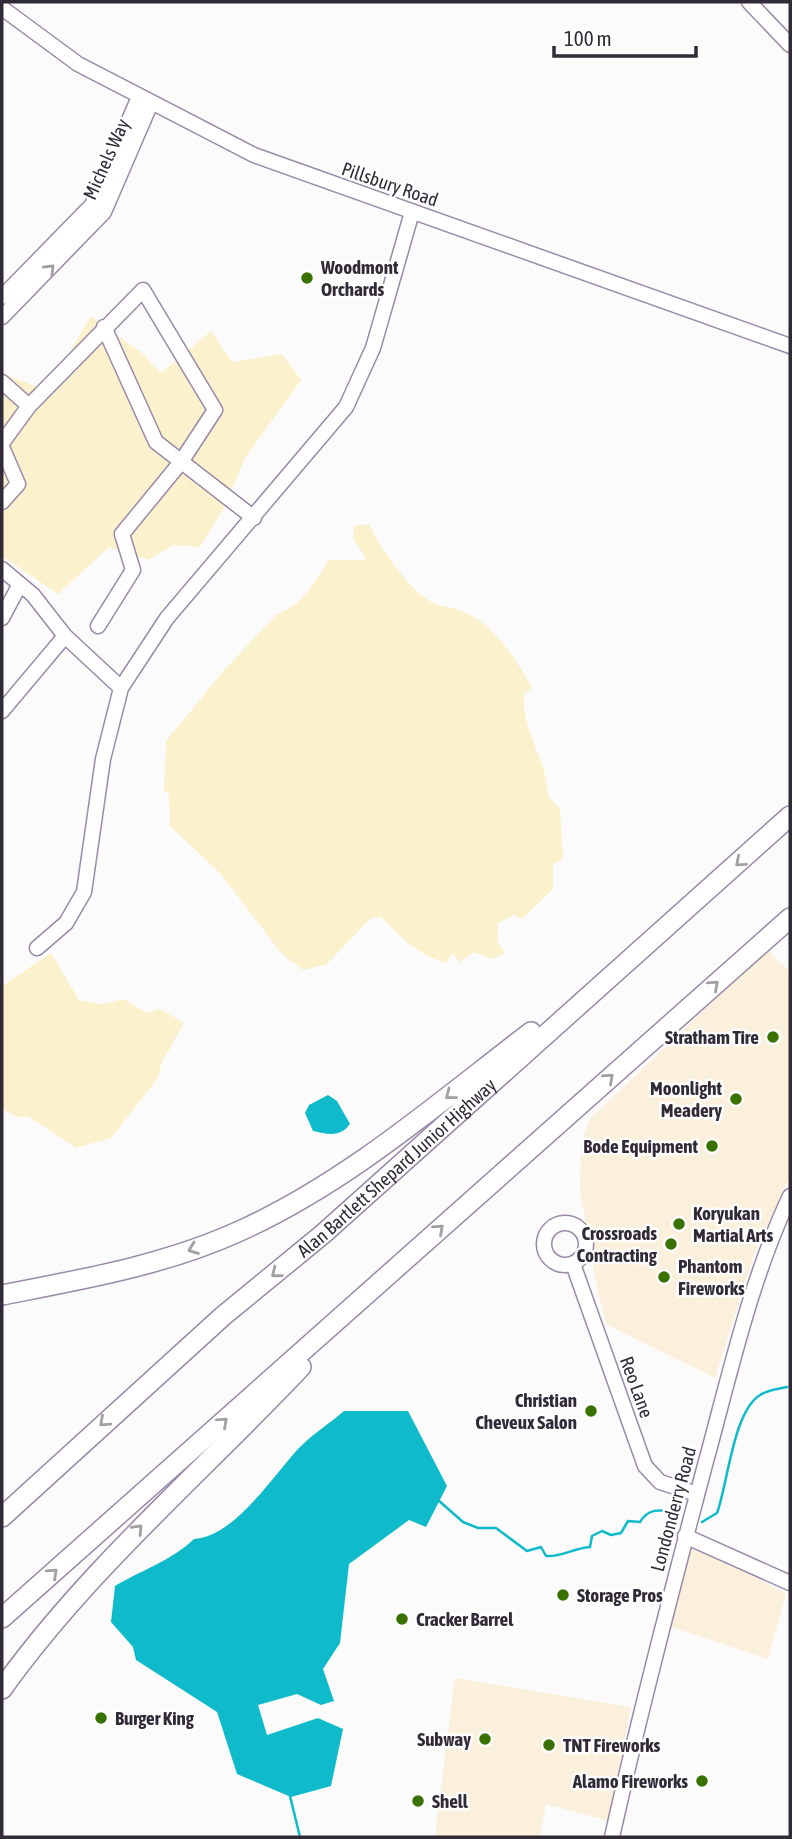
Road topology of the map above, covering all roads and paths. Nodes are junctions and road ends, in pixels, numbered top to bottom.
1 (749, 2) edge
2 (2, 8) edge
3 (790, 45) edge
4 (145, 100) junction
5 (412, 212) junction
6 (2, 297) edge
7 (2, 317) edge
8 (104, 327) junction
9 (790, 346) edge
10 (2, 382) edge
11 (29, 406) junction
12 (2, 445) edge
13 (181, 462) junction
14 (2, 502) edge
15 (254, 518) junction
16 (2, 569) edge
17 (20, 584) junction
18 (2, 618) edge
19 (98, 626) dead end
20 (65, 636) junction
21 (121, 688) junction
22 (2, 711) edge
23 (790, 816) edge
24 (790, 918) edge
25 (37, 948) dead end
26 (640, 948) junction
27 (790, 1196) edge
28 (573, 1264) dead end
29 (388, 1275) junction
30 (2, 1295) edge
31 (697, 1494) junction
32 (2, 1517) edge
33 (685, 1536) junction
34 (790, 1583) edge
35 (2, 1618) edge
36 (2, 1689) edge
37 (612, 1837) edge

1 - 3 street
2 - 4 street, Pillsbury Road
4 - 5 street, Pillsbury Road
4 - 6 street, Michels Way
7 -> 4 street, Michels Way
5 - 9 street, Pillsbury Road
5 - 15 street
8 - 11 street
8 - 13 street
8 - 13 street
10 - 11 street
11 - 12 street
12 - 14 street
13 - 15 street
13 - 19 street
15 - 21 street
16 - 17 street
17 - 18 street
17 - 20 street
20 - 21 street
20 - 22 street
21 - 25 street
23 -> 26 highway, Alan Bartlett Shepard Junior Highway
29 -> 24 highway
26 -> 30 highway
26 -> 32 highway, Alan Bartlett Shepard Junior Highway
27 - 31 street, Londonderry Road
28 - 31 street, Reo Lane
35 -> 29 highway
36 -> 29 highway
31 - 33 street, Londonderry Road
33 - 34 street
33 - 37 street, Londonderry Road

